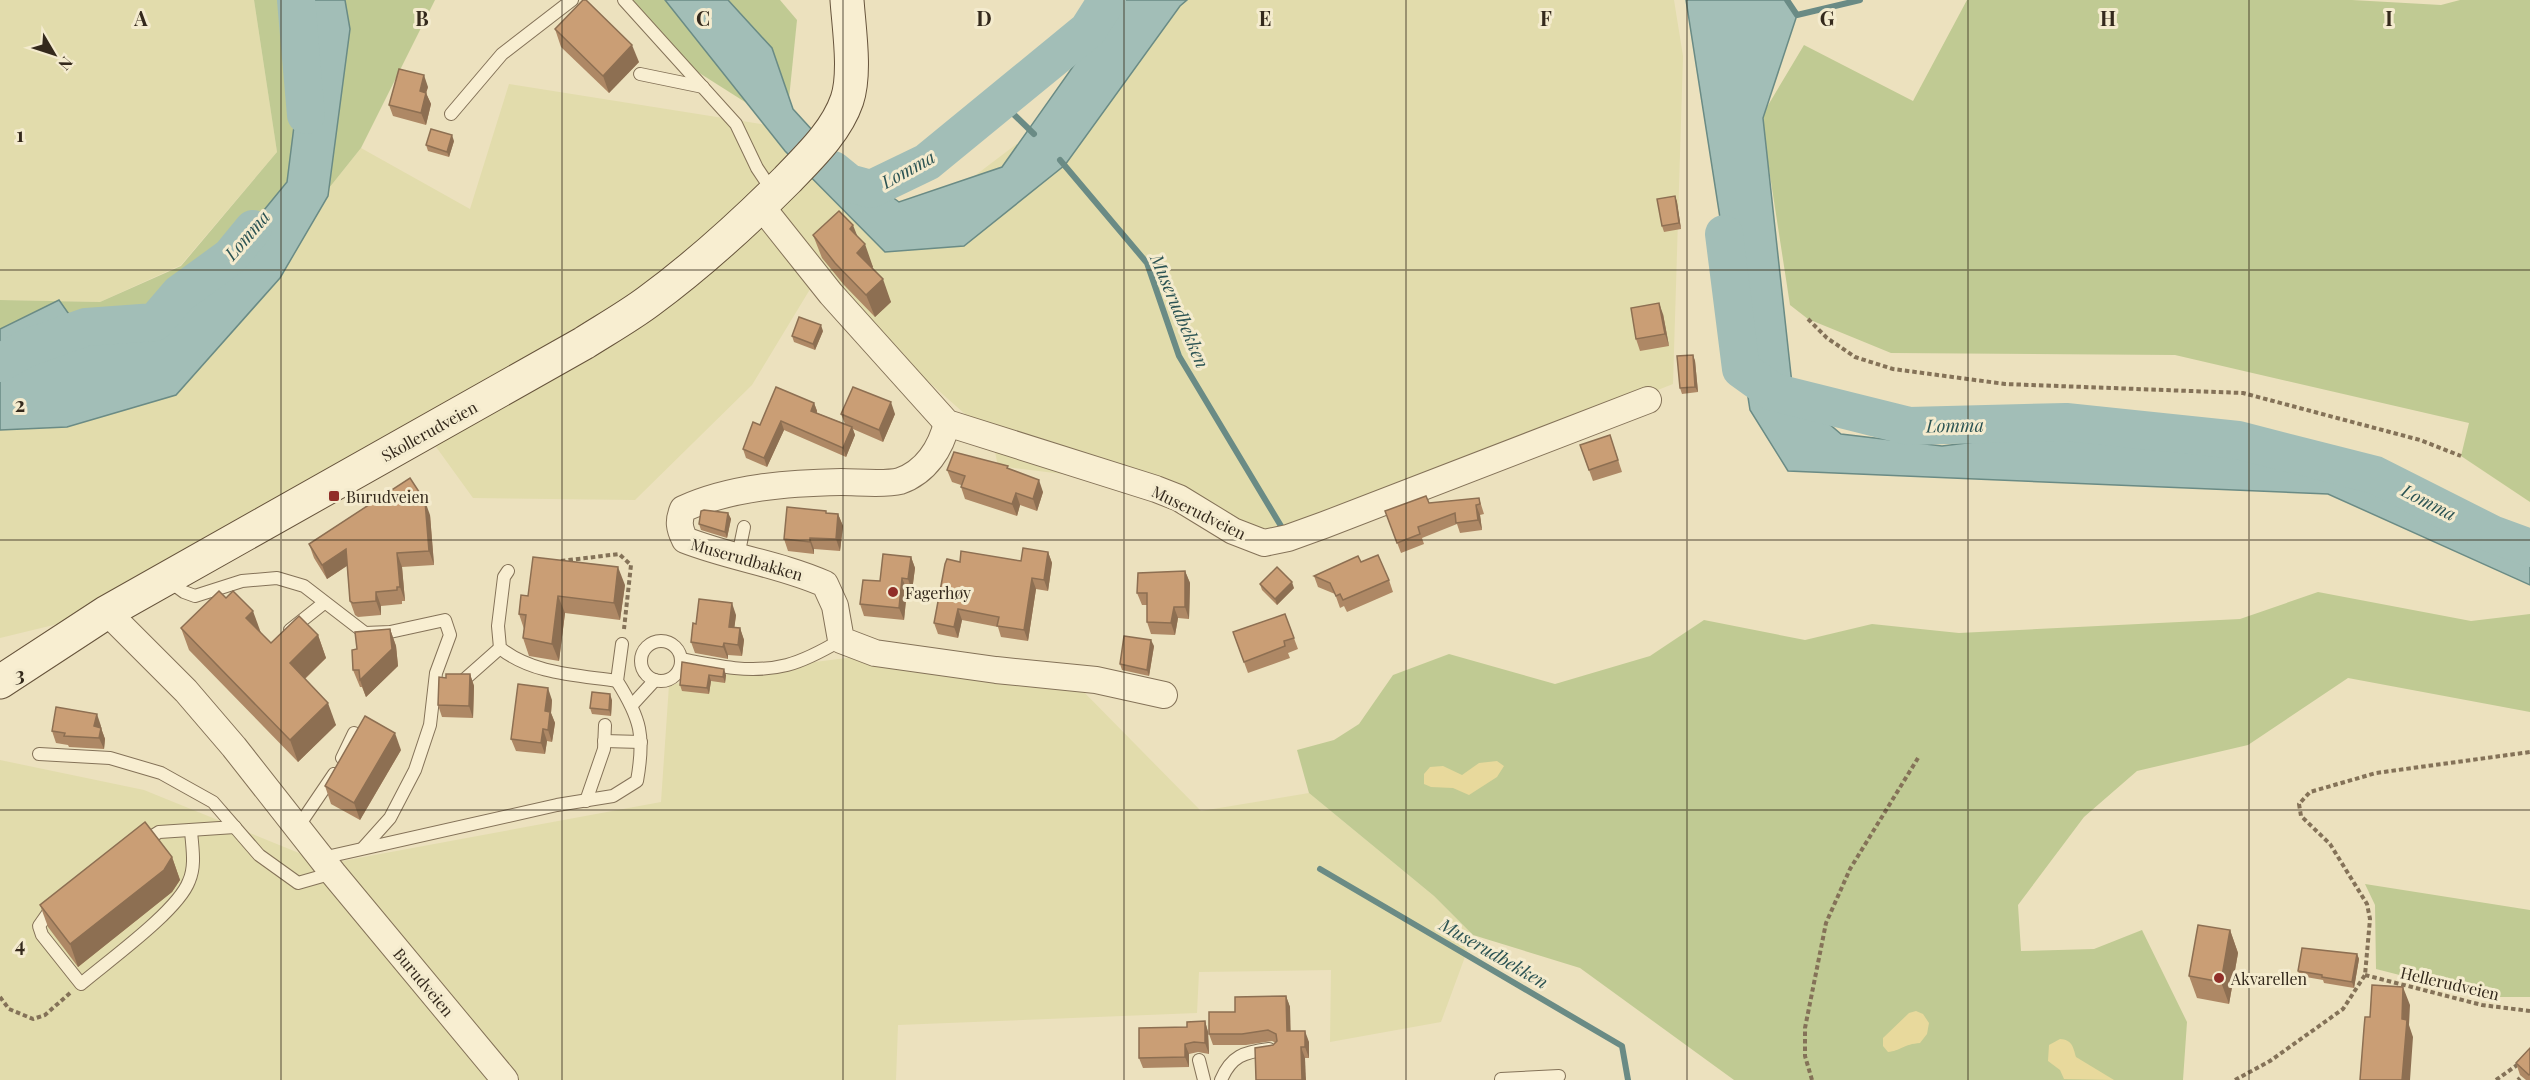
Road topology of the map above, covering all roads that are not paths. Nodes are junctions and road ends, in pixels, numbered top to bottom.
1 (572, 0) edge
2 (624, 0) edge
3 (847, 4) edge
4 (640, 74) dead end
5 (703, 87) junction
6 (451, 114) dead end
7 (776, 190) junction
8 (1648, 400) dead end
9 (947, 423) junction
10 (744, 526) dead end
11 (738, 555) junction
12 (508, 571) dead end
13 (166, 579) junction
14 (324, 603) junction
15 (108, 612) junction
16 (284, 634) edge
17 (841, 640) junction
18 (622, 644) road end
19 (501, 648) junction
20 (681, 659) junction
21 (465, 679) edge
22 (655, 680) junction
23 (616, 681) junction
24 (0, 682) edge
25 (1164, 695) dead end
26 (632, 705) junction
27 (605, 725) dead end
28 (354, 733) edge
29 (604, 741) junction
30 (641, 742) junction
31 (39, 754) dead end
32 (586, 801) junction
33 (235, 827) junction
34 (298, 827) junction
35 (191, 830) junction
36 (364, 847) junction
37 (131, 848) edge
38 (328, 865) junction
39 (60, 898) edge
40 (1273, 1049) edge
41 (1199, 1060) dead end
42 (1559, 1076) dead end
43 (505, 1080) edge
44 (1204, 1080) edge
45 (1221, 1080) edge
46 (1500, 1080) edge

1 - 6 lane
2 - 5 lane
3 - 7 street, Skollerudveien
4 - 5 lane
5 - 7 lane
7 - 9 street
7 - 13 street, Skollerudveien
8 - 9 street, Muserudveien
9 - 11 street, Muserudbakken
10 - 11 lane
11 - 17 street, Muserudbakken
12 - 19 lane
13 - 14 lane
13 - 15 street, Skollerudveien
14 - 16 lane
14 - 36 lane
15 - 24 street, Skollerudveien
15 - 34 street, Burudveien
17 - 20 lane
17 - 25 street
18 - 23 lane
19 - 21 lane
19 - 23 lane
20 - 22 lane
20 - 22 lane
22 - 26 lane
23 - 26 lane
26 - 30 lane
27 - 29 lane
28 - 34 lane
29 - 30 lane
29 - 32 lane
30 - 32 lane
31 - 33 lane
32 - 36 lane
33 - 35 lane
33 - 38 lane
34 - 38 street, Burudveien
35 - 37 lane
35 - 39 lane
36 - 38 lane
38 - 43 street, Burudveien
40 - 45 lane
41 - 44 lane
42 - 46 lane

